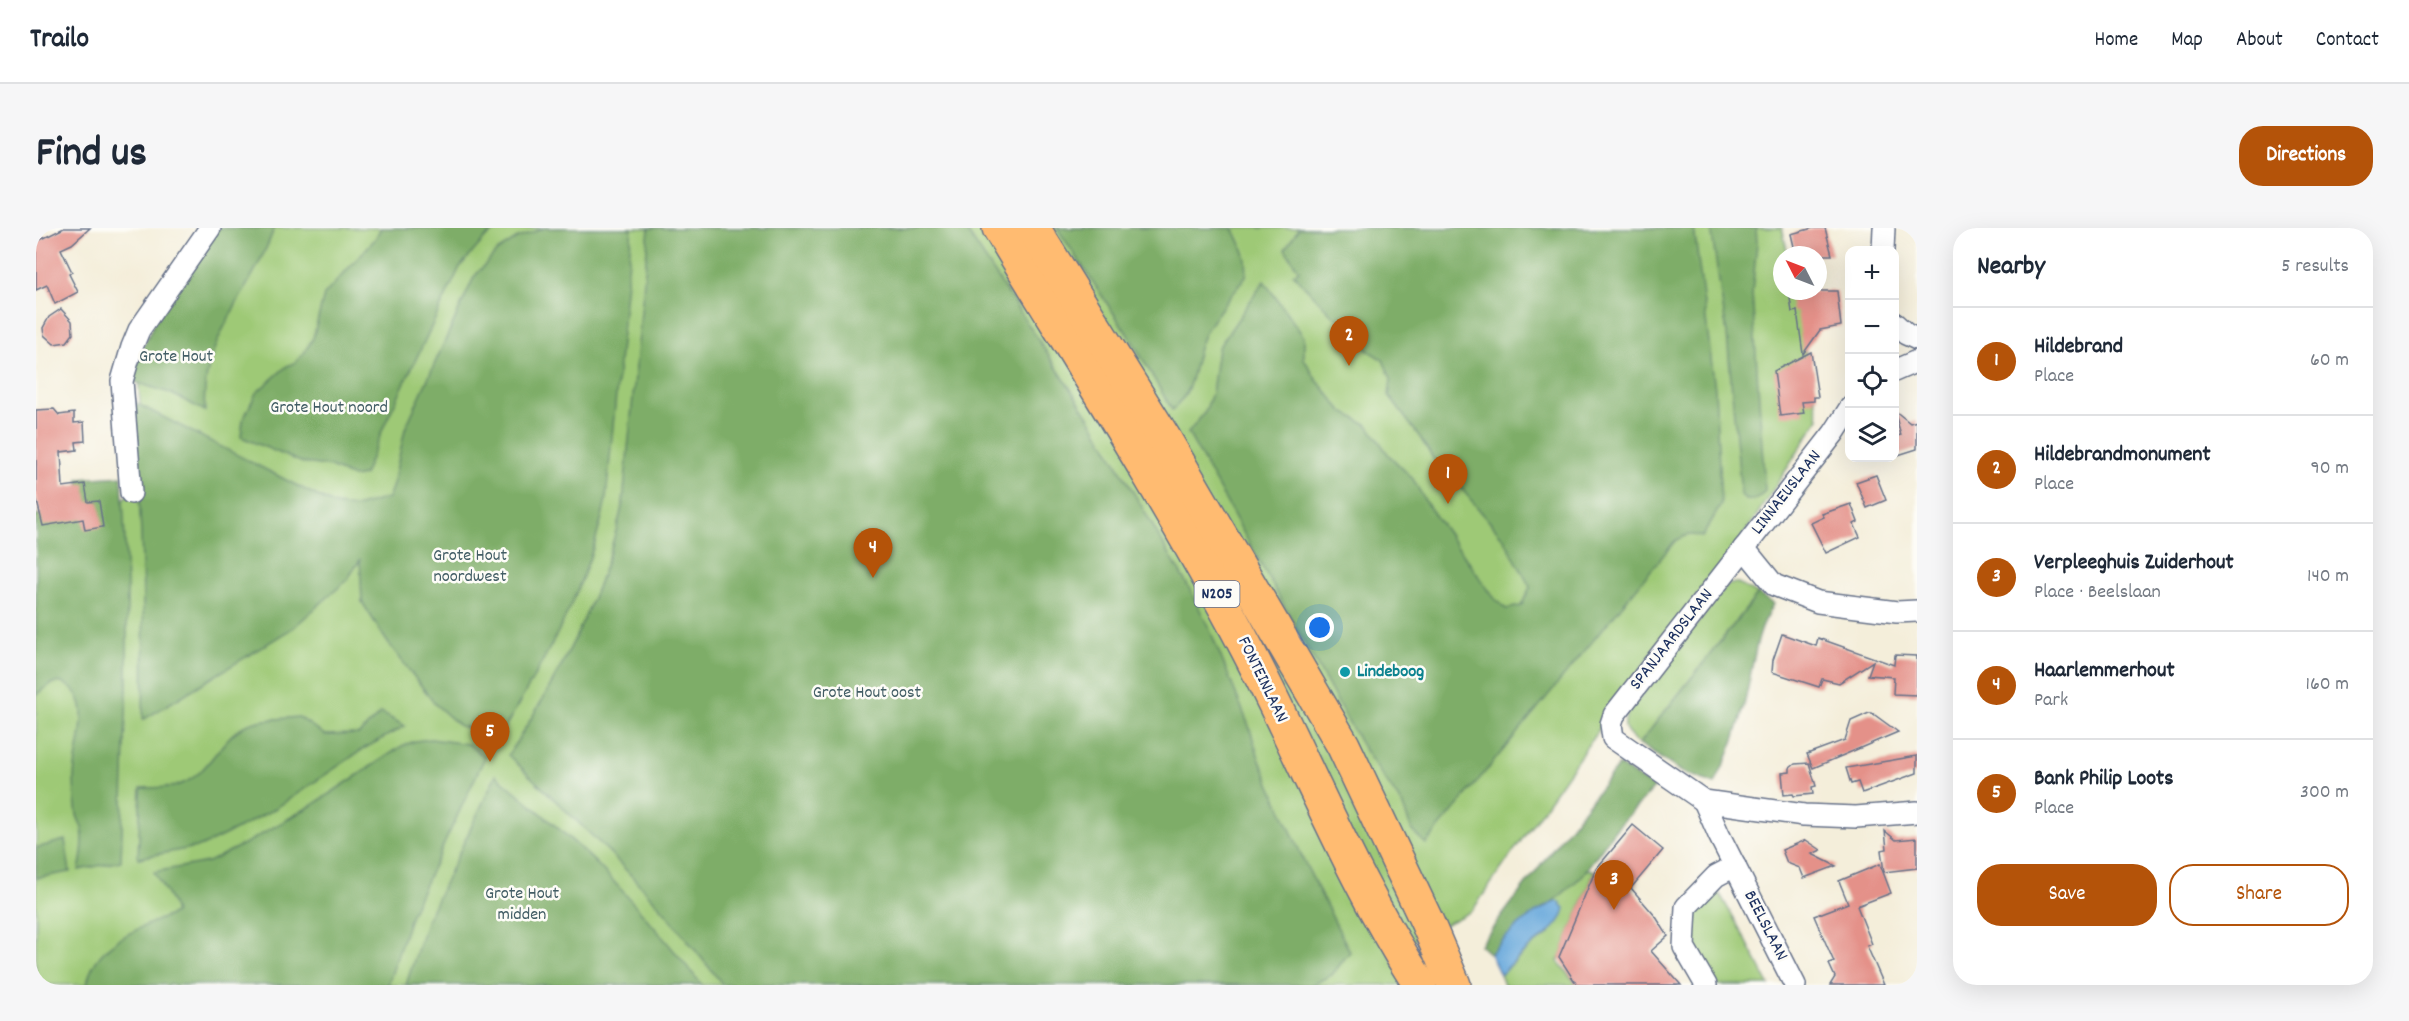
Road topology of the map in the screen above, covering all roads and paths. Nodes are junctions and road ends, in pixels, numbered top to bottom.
1 (210, 228) edge
2 (999, 228) edge
3 (1033, 228) edge
4 (1884, 228) edge
5 (1883, 246) edge
6 (1899, 328) edge
7 (1917, 339) edge
8 (1917, 361) edge
9 (1899, 369) edge
10 (1845, 416) edge
11 (131, 493) dead end
12 (1744, 548) junction
13 (1917, 612) edge
14 (1704, 801) junction
15 (1917, 812) edge
16 (1735, 867) junction
17 (1431, 978) edge
18 (1706, 985) edge
19 (1795, 985) edge

1 - 11 street
2 - 17 main road, FONTEINLAAN / N205
3 - 17 main road, FONTEINLAAN / N205
4 - 5 street
6 - 7 street
8 - 9 street
10 - 12 street, LINNAEUSLAAN
12 - 13 street
12 - 14 street, SPANJAARDSLAAN
14 - 15 street
14 - 16 street, BEELSLAAN
16 - 18 street
16 - 19 street, BEELSLAAN

